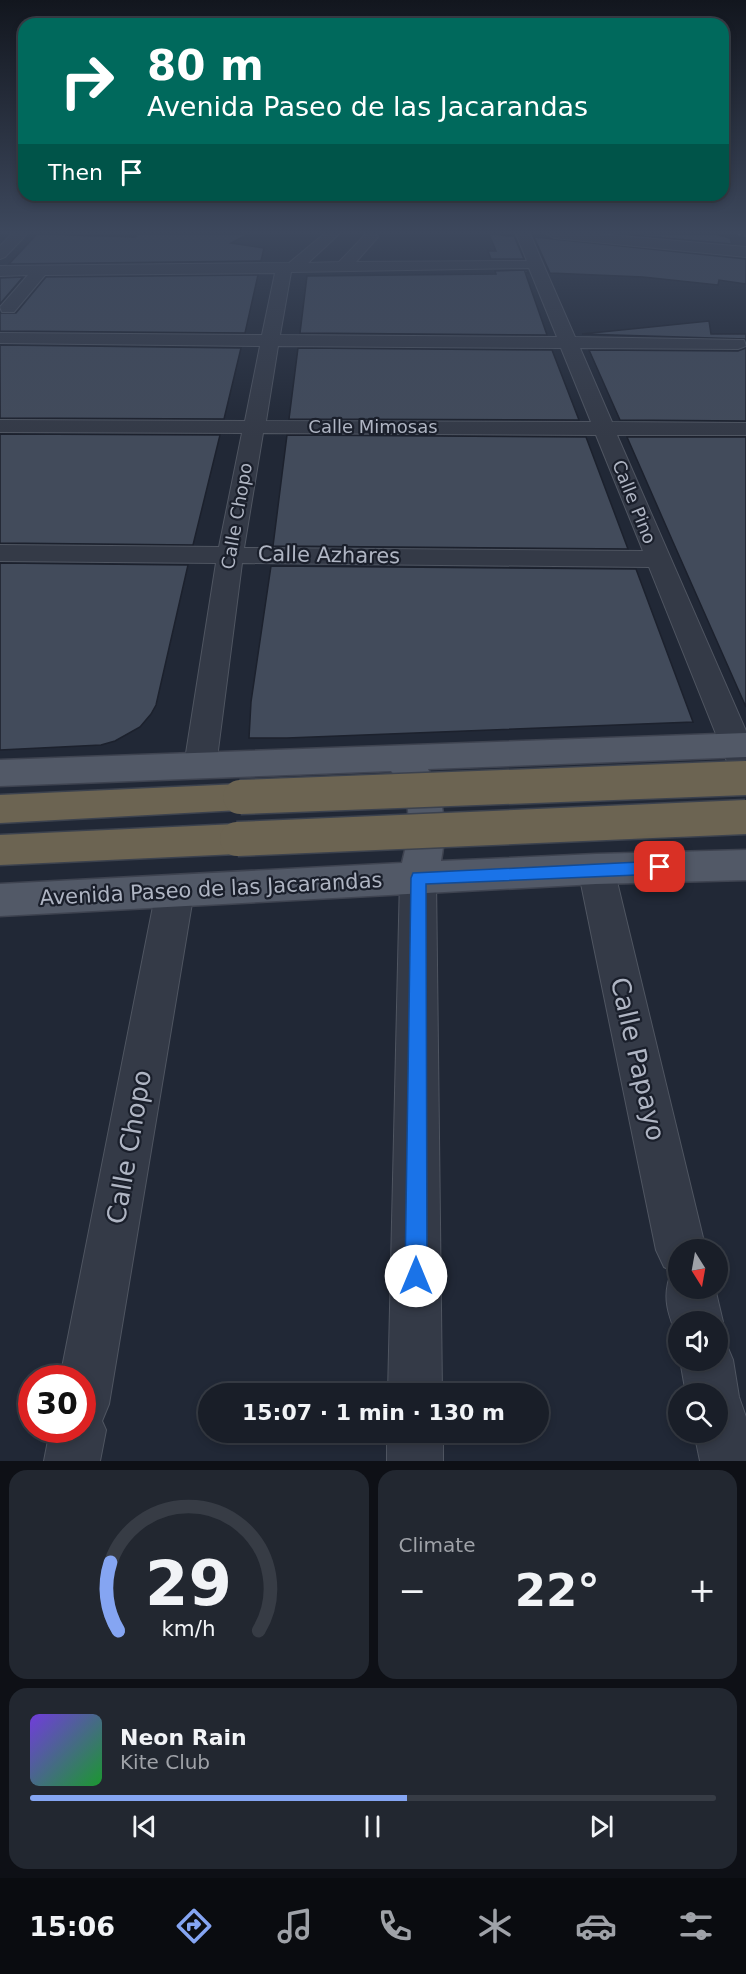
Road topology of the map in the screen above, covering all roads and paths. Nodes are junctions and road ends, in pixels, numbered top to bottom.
1 (13, 302) edge
2 (281, 302) edge
3 (551, 302) edge
4 (8, 308) dead end
5 (0, 338) edge
6 (272, 340) junction
7 (568, 342) junction
8 (738, 344) dead end
9 (0, 426) edge
10 (253, 427) junction
11 (604, 428) junction
12 (746, 429) edge
13 (0, 553) edge
14 (230, 554) junction
15 (657, 559) junction
16 (742, 753) edge
17 (392, 758) junction
18 (200, 766) junction
19 (0, 773) edge
20 (746, 778) edge
21 (0, 809) edge
22 (746, 817) edge
23 (0, 850) edge
24 (746, 865) edge
25 (596, 869) junction
26 (418, 878) junction
27 (175, 891) junction
28 (0, 900) edge
29 (679, 1239) edge
30 (89, 1365) edge
31 (415, 1383) edge
32 (75, 1443) edge
33 (415, 1443) edge
34 (724, 1443) edge
35 (72, 1461) edge
36 (415, 1461) edge
37 (728, 1461) edge

1 - 4 street
2 - 6 street, Calle Chopo
3 - 7 street, Calle Pino
5 - 6 street
6 - 7 street
6 - 10 street, Calle Chopo
7 - 8 street
7 - 11 street, Calle Pino
9 - 10 street, Calle Mimosas
10 - 11 street, Calle Mimosas
10 - 14 street, Calle Chopo
11 - 12 street, Calle Mimosas
11 - 15 street, Calle Pino
13 - 14 street, Calle Azhares
14 - 15 street, Calle Azhares
14 - 18 street, Calle Chopo
15 - 16 street, Calle Pino
16 - 17 main road
17 - 18 main road
17 - 26 main road
18 - 19 main road
20 - 21 highway, bridge
22 - 23 highway, bridge
24 - 25 main road, Avenida Paseo de las Jacarandas
25 - 26 main road, Avenida Paseo de las Jacarandas
25 - 29 street, Calle Papayo
26 - 27 main road, Avenida Paseo de las Jacarandas
26 - 31 street
27 - 28 main road, Avenida Paseo de las Jacarandas
27 - 30 street, Calle Chopo
32 - 35 street
33 - 36 street
34 - 37 street

